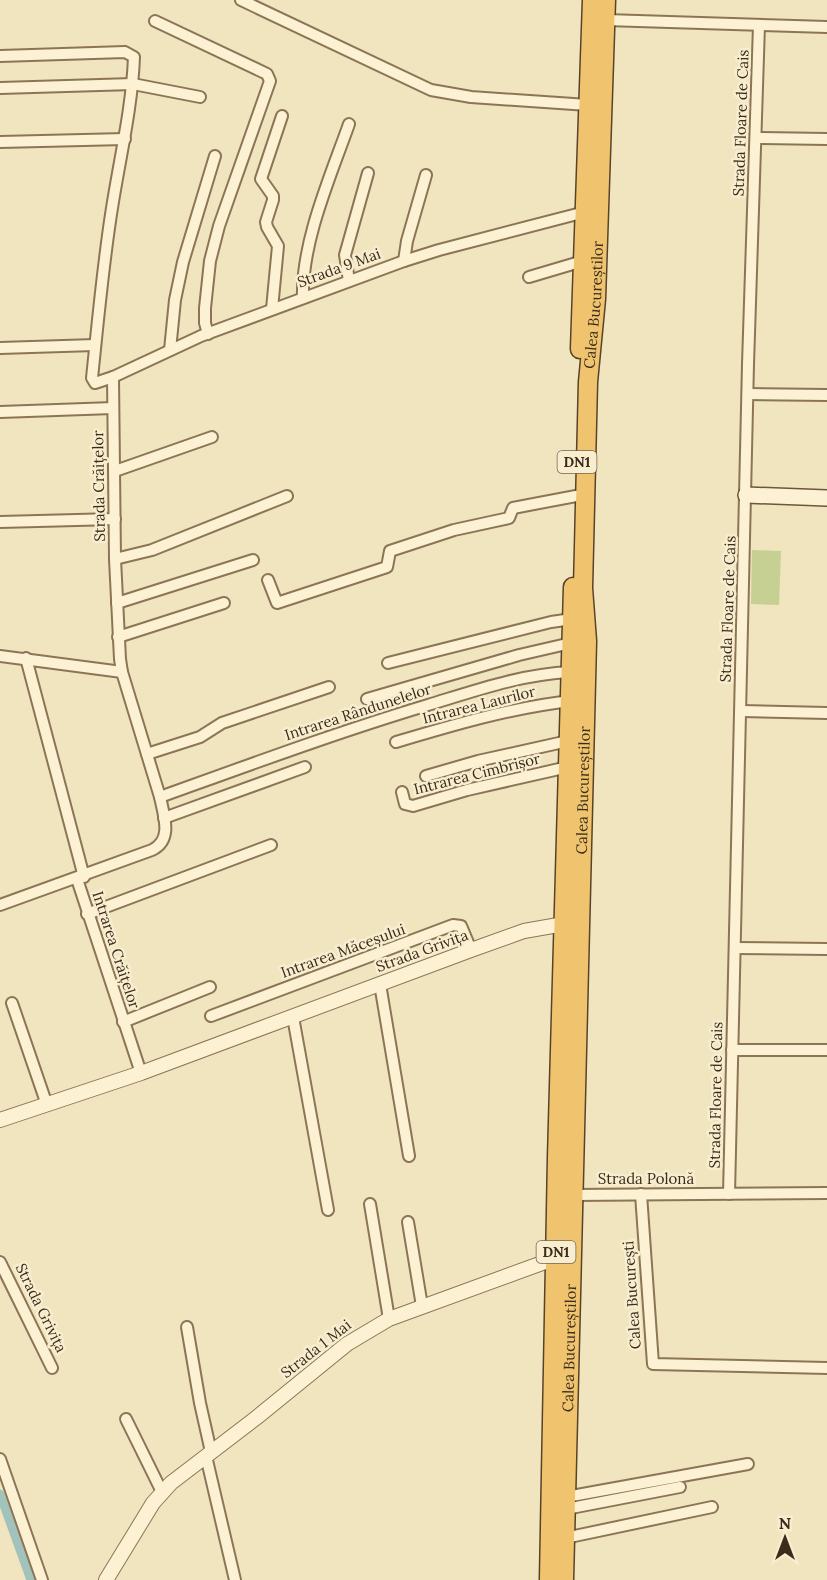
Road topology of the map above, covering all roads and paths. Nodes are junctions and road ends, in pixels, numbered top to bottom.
1 (241, 0) edge
2 (592, 0) edge
3 (606, 0) edge
4 (606, 20) junction
5 (155, 21) dead end
6 (759, 25) junction
7 (827, 27) edge
8 (0, 56) edge
9 (133, 84) junction
10 (0, 88) edge
11 (200, 97) dead end
12 (588, 105) junction
13 (282, 116) dead end
14 (349, 124) dead end
15 (756, 138) junction
16 (125, 139) junction
17 (827, 139) edge
18 (0, 142) edge
19 (214, 156) dead end
20 (368, 173) dead end
21 (426, 175) dead end
22 (585, 212) junction
23 (404, 261) junction
24 (583, 261) junction
25 (529, 277) dead end
26 (349, 281) junction
27 (303, 298) junction
28 (272, 309) junction
29 (208, 334) junction
30 (95, 345) junction
31 (0, 348) edge
32 (170, 350) junction
33 (113, 377) junction
34 (748, 394) junction
35 (827, 395) edge
36 (113, 408) junction
37 (0, 412) edge
38 (212, 437) dead end
39 (115, 471) junction
40 (746, 495) junction
41 (287, 496) dead end
42 (576, 496) junction
43 (827, 498) edge
44 (115, 519) junction
45 (0, 522) edge
46 (115, 560) junction
47 (253, 560) dead end
48 (268, 580) dead end
49 (117, 603) junction
50 (224, 603) dead end
51 (572, 619) junction
52 (118, 637) junction
53 (571, 643) junction
54 (0, 656) edge
55 (26, 658) junction
56 (388, 663) dead end
57 (122, 672) junction
58 (570, 672) junction
59 (329, 687) dead end
60 (367, 699) dead end
61 (570, 701) junction
62 (741, 711) junction
63 (827, 713) edge
64 (568, 741) junction
65 (396, 742) dead end
66 (147, 754) junction
67 (306, 767) dead end
68 (568, 767) junction
69 (426, 776) dead end
70 (402, 792) dead end
71 (160, 797) junction
72 (164, 818) junction
73 (271, 845) dead end
74 (80, 878) junction
75 (0, 905) edge
76 (87, 914) junction
77 (564, 924) junction
78 (735, 948) junction
79 (827, 949) edge
80 (471, 950) junction
81 (380, 984) junction
82 (210, 987) dead end
83 (12, 1004) dead end
84 (211, 1016) dead end
85 (293, 1017) junction
86 (123, 1022) junction
87 (732, 1050) junction
88 (827, 1050) edge
89 (141, 1073) junction
90 (47, 1105) junction
91 (0, 1120) edge
92 (409, 1156) dead end
93 (827, 1193) edge
94 (641, 1194) junction
95 (729, 1194) junction
96 (573, 1195) junction
97 (370, 1204) dead end
98 (328, 1210) dead end
99 (408, 1222) dead end
100 (556, 1258) junction
101 (0, 1262) edge
102 (422, 1306) junction
103 (389, 1319) junction
104 (187, 1327) dead end
105 (52, 1368) dead end
106 (827, 1368) edge
107 (126, 1419) dead end
108 (208, 1454) junction
109 (0, 1459) edge
110 (748, 1464) dead end
111 (680, 1487) dead end
112 (162, 1492) junction
113 (566, 1503) junction
114 (712, 1507) dead end
115 (565, 1538) junction
116 (42, 1580) edge
117 (105, 1580) edge
118 (235, 1580) edge
119 (549, 1580) edge
120 (564, 1580) edge

1 - 12 street
2 - 12 highway, Calea Bucureștilor / DN1
3 - 4 highway, Calea Bucureștilor / DN1
4 - 6 street
4 - 96 highway, Calea Bucureștilor / DN1
5 - 29 street
6 - 7 street
6 - 15 street, Strada Floare de Cais
8 - 9 street
9 - 10 street
9 - 11 street
9 - 16 street
12 - 22 highway, Calea Bucureștilor / DN1
13 - 28 street
14 - 27 street
15 - 17 street
15 - 34 street, Strada Floare de Cais
16 - 18 street
16 - 30 street
19 - 32 street
20 - 26 street
21 - 23 street
22 - 23 street, Strada 9 Mai
22 - 24 highway, Calea Bucureștilor / DN1
23 - 26 street, Strada 9 Mai
24 - 25 street
24 - 42 highway, Calea Bucureștilor / DN1
26 - 27 street, Strada 9 Mai
27 - 28 street, Strada 9 Mai
28 - 29 street, Strada 9 Mai
29 - 32 street, Strada 9 Mai
30 - 31 street
30 - 33 street
32 - 33 street, Strada 9 Mai
33 - 36 street, Strada Crăițelor
34 - 35 street
34 - 40 street, Strada Floare de Cais
36 - 37 street
36 - 39 street, Strada Crăițelor
38 - 39 street
39 - 44 street, Strada Crăițelor
40 - 43 main road
40 - 62 street, Strada Floare de Cais
41 - 46 street
42 - 48 street
42 - 51 highway, Calea Bucureștilor / DN1
44 - 45 street
44 - 46 street, Strada Crăițelor
46 - 49 street, Strada Crăițelor
47 - 49 street
49 - 52 street, Strada Crăițelor
50 - 52 street
51 - 53 highway, Calea Bucureștilor / DN1
51 - 56 street
52 - 57 street, Strada Crăițelor
53 - 58 highway, Calea Bucureștilor / DN1
53 - 60 street
54 - 55 street
55 - 57 street
55 - 74 street
57 - 66 street, Strada Crăițelor
58 - 61 highway, Calea Bucureștilor / DN1
58 - 71 street, Intrarea Rândunelelor
59 - 66 street
61 - 64 highway, Calea Bucureștilor / DN1
61 - 65 street, Intrarea Laurilor
62 - 63 street
62 - 78 street, Strada Floare de Cais
64 - 68 highway, Calea Bucureștilor / DN1
64 - 69 street
66 - 71 street, Strada Crăițelor
67 - 72 street
68 - 70 street, Intrarea Cimbrișor
68 - 77 highway, Calea Bucureștilor / DN1
71 - 72 street, Strada Crăițelor
72 - 74 street, Strada Crăițelor
73 - 76 street
74 - 75 street, Intrarea Crăițelor
74 - 76 street, Intrarea Crăițelor
76 - 86 street, Intrarea Crăițelor
77 - 80 street, Strada Grivița
77 - 100 highway, Calea Bucureștilor / DN1
78 - 79 street
78 - 87 street, Strada Floare de Cais
80 - 81 street, Strada Grivița
80 - 84 street, Intrarea Măceșului
81 - 85 street, Strada Grivița
81 - 92 street
82 - 86 street
83 - 90 street
85 - 89 street, Strada Grivița
85 - 98 street
86 - 89 street, Intrarea Crăițelor
87 - 88 street
87 - 95 street, Strada Floare de Cais
89 - 90 street, Strada Grivița
90 - 91 street, Strada Grivița
93 - 95 street, Strada Polonă
94 - 95 street, Strada Polonă
94 - 96 street, Strada Polonă
94 - 106 street, Calea București
96 - 113 highway, Calea Bucureștilor / DN1
97 - 103 street
99 - 102 street
100 - 102 street, Strada 1 Mai
100 - 119 highway, Calea Bucureștilor / DN1
101 - 105 street, Strada Grivița
102 - 103 street, Strada 1 Mai
103 - 108 street, Strada 1 Mai
104 - 108 street
107 - 112 street
108 - 112 street, Strada 1 Mai
108 - 118 street
109 - 116 street
110 - 113 street
111 - 113 street
112 - 117 street, Strada 1 Mai
113 - 115 highway, Calea Bucureștilor / DN1
114 - 115 street
115 - 120 highway, Calea Bucureștilor / DN1

